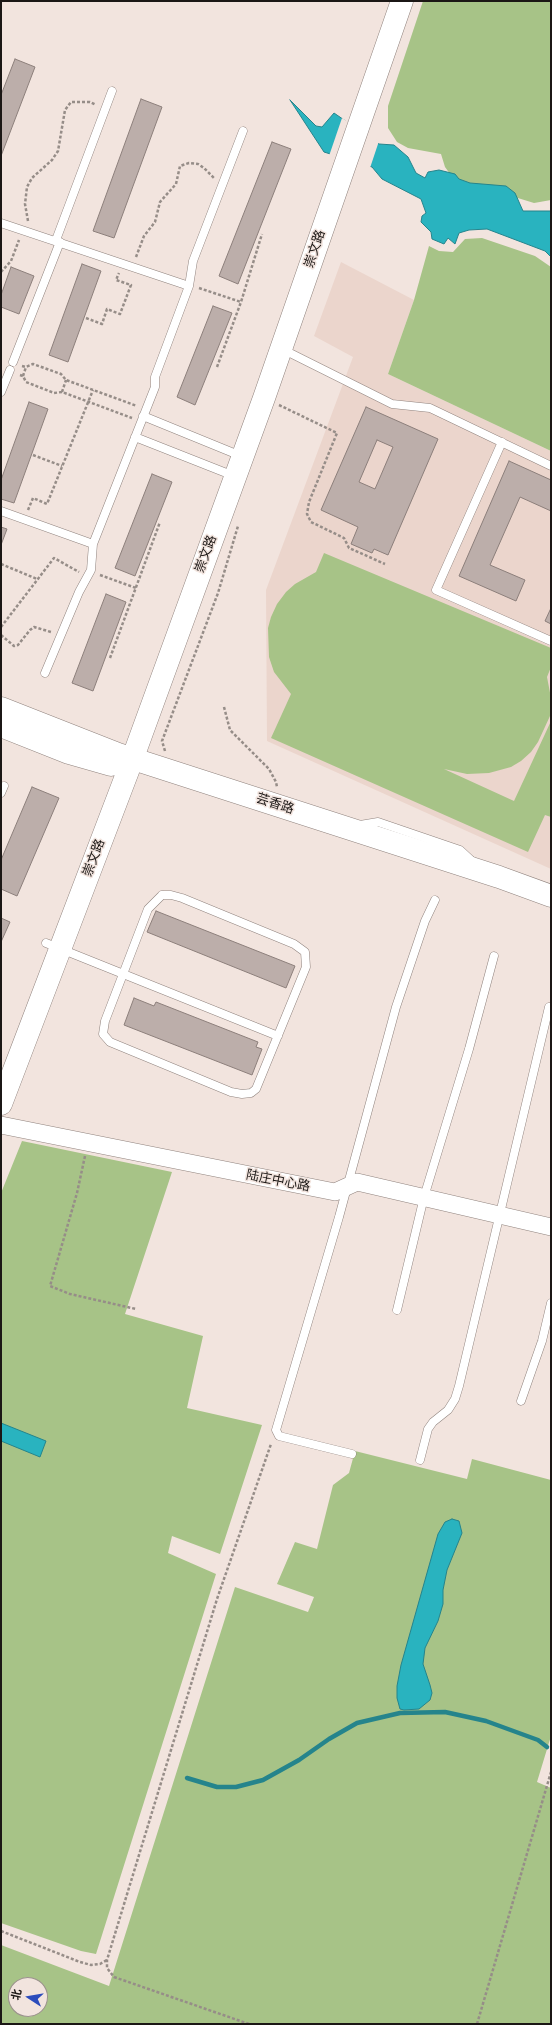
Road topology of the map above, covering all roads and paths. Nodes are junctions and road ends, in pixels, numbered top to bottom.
1 (387, 1) edge
2 (402, 1) edge
3 (112, 91) dead end
4 (105, 109) junction
5 (243, 132) dead end
6 (221, 188) junction
7 (1, 223) edge
8 (26, 231) junction
9 (262, 234) dead end
10 (58, 241) junction
11 (122, 263) junction
12 (132, 267) junction
13 (1, 272) edge
14 (189, 286) junction
15 (241, 302) junction
16 (86, 318) dead end
17 (281, 349) junction
18 (11, 366) junction
19 (26, 367) junction
20 (217, 367) dead end
21 (23, 376) junction
22 (66, 380) junction
23 (92, 390) junction
24 (1, 392) edge
25 (62, 392) junction
26 (88, 401) junction
27 (277, 404) junction
28 (144, 416) junction
29 (135, 437) junction
30 (502, 442) junction
31 (237, 454) junction
32 (33, 455) dead end
33 (62, 466) junction
34 (551, 466) edge
35 (229, 474) junction
36 (1, 511) edge
37 (24, 520) junction
38 (160, 522) dead end
39 (239, 525) dead end
40 (93, 544) junction
41 (1, 564) edge
42 (386, 564) dead end
43 (88, 574) junction
44 (37, 579) junction
45 (136, 588) junction
46 (3, 623) edge
47 (1, 627) edge
48 (1, 635) edge
49 (61, 635) junction
50 (551, 641) edge
51 (110, 658) dead end
52 (45, 674) dead end
53 (224, 707) dead end
54 (1, 708) edge
55 (1, 726) edge
56 (167, 753) dead end
57 (123, 762) junction
58 (270, 787) dead end
59 (551, 896) edge
60 (435, 900) dead end
61 (551, 903) edge
62 (53, 946) junction
63 (494, 956) dead end
64 (123, 974) junction
65 (550, 1007) dead end
66 (278, 1036) junction
67 (1, 1070) edge
68 (2, 1097) edge
69 (1, 1125) edge
70 (89, 1142) junction
71 (346, 1187) junction
72 (424, 1197) junction
73 (500, 1215) junction
74 (551, 1227) edge
75 (551, 1303) edge
76 (136, 1309) dead end
77 (397, 1310) dead end
78 (521, 1401) dead end
79 (276, 1430) junction
80 (352, 1454) dead end
81 (420, 1460) dead end
82 (551, 1772) edge
83 (1, 1931) edge
84 (107, 1960) junction
85 (249, 2024) edge
86 (477, 2024) edge

1 - 31 street, 崇文路
2 - 17 street, 崇文路
3 - 4 lane
4 - 8 path
4 - 10 lane
5 - 6 lane
6 - 12 path
6 - 14 lane
7 - 8 lane
8 - 10 lane
8 - 13 path
9 - 15 path
10 - 11 lane
10 - 18 lane
11 - 12 lane
11 - 16 path
12 - 14 lane
14 - 15 path
14 - 28 lane
15 - 20 path
17 - 27 street, 崇文路
17 - 30 lane
18 - 19 path
18 - 21 path
18 - 24 lane
19 - 21 path
19 - 22 path
21 - 25 path
22 - 23 path
22 - 25 path
23 - 26 path
23 - 28 path
25 - 26 path
26 - 28 path
26 - 33 path
27 - 31 street, 崇文路
27 - 42 path
28 - 29 lane
28 - 31 lane
29 - 35 lane
29 - 40 lane
30 - 34 lane
30 - 50 lane
31 - 35 street, 崇文路
32 - 33 path
33 - 37 path
35 - 57 street, 崇文路
36 - 37 lane
37 - 40 lane
38 - 45 path
39 - 56 path
40 - 43 lane
41 - 44 path
43 - 44 path
43 - 45 path
43 - 49 lane
44 - 46 path
45 - 51 path
46 - 47 path
48 - 49 path
49 - 52 lane
53 - 58 path
54 - 57 street, 芸香路
55 - 57 street, 芸香路
57 - 59 street, 芸香路
57 - 61 street, 芸香路
57 - 62 street, 崇文路
60 - 71 lane
62 - 64 lane
62 - 67 street, 崇文路
62 - 68 street, 崇文路
63 - 72 lane
64 - 66 lane
64 - 66 lane
64 - 66 lane
65 - 73 lane
69 - 70 street, 陆庄中心路
70 - 71 street, 陆庄中心路
70 - 76 path
71 - 72 street, 陆庄中心路
71 - 79 lane
72 - 73 street, 陆庄中心路
72 - 77 lane
73 - 74 street, 陆庄中心路
73 - 81 lane
75 - 78 lane
79 - 80 lane
79 - 84 path
82 - 86 path
83 - 84 path
84 - 85 path

